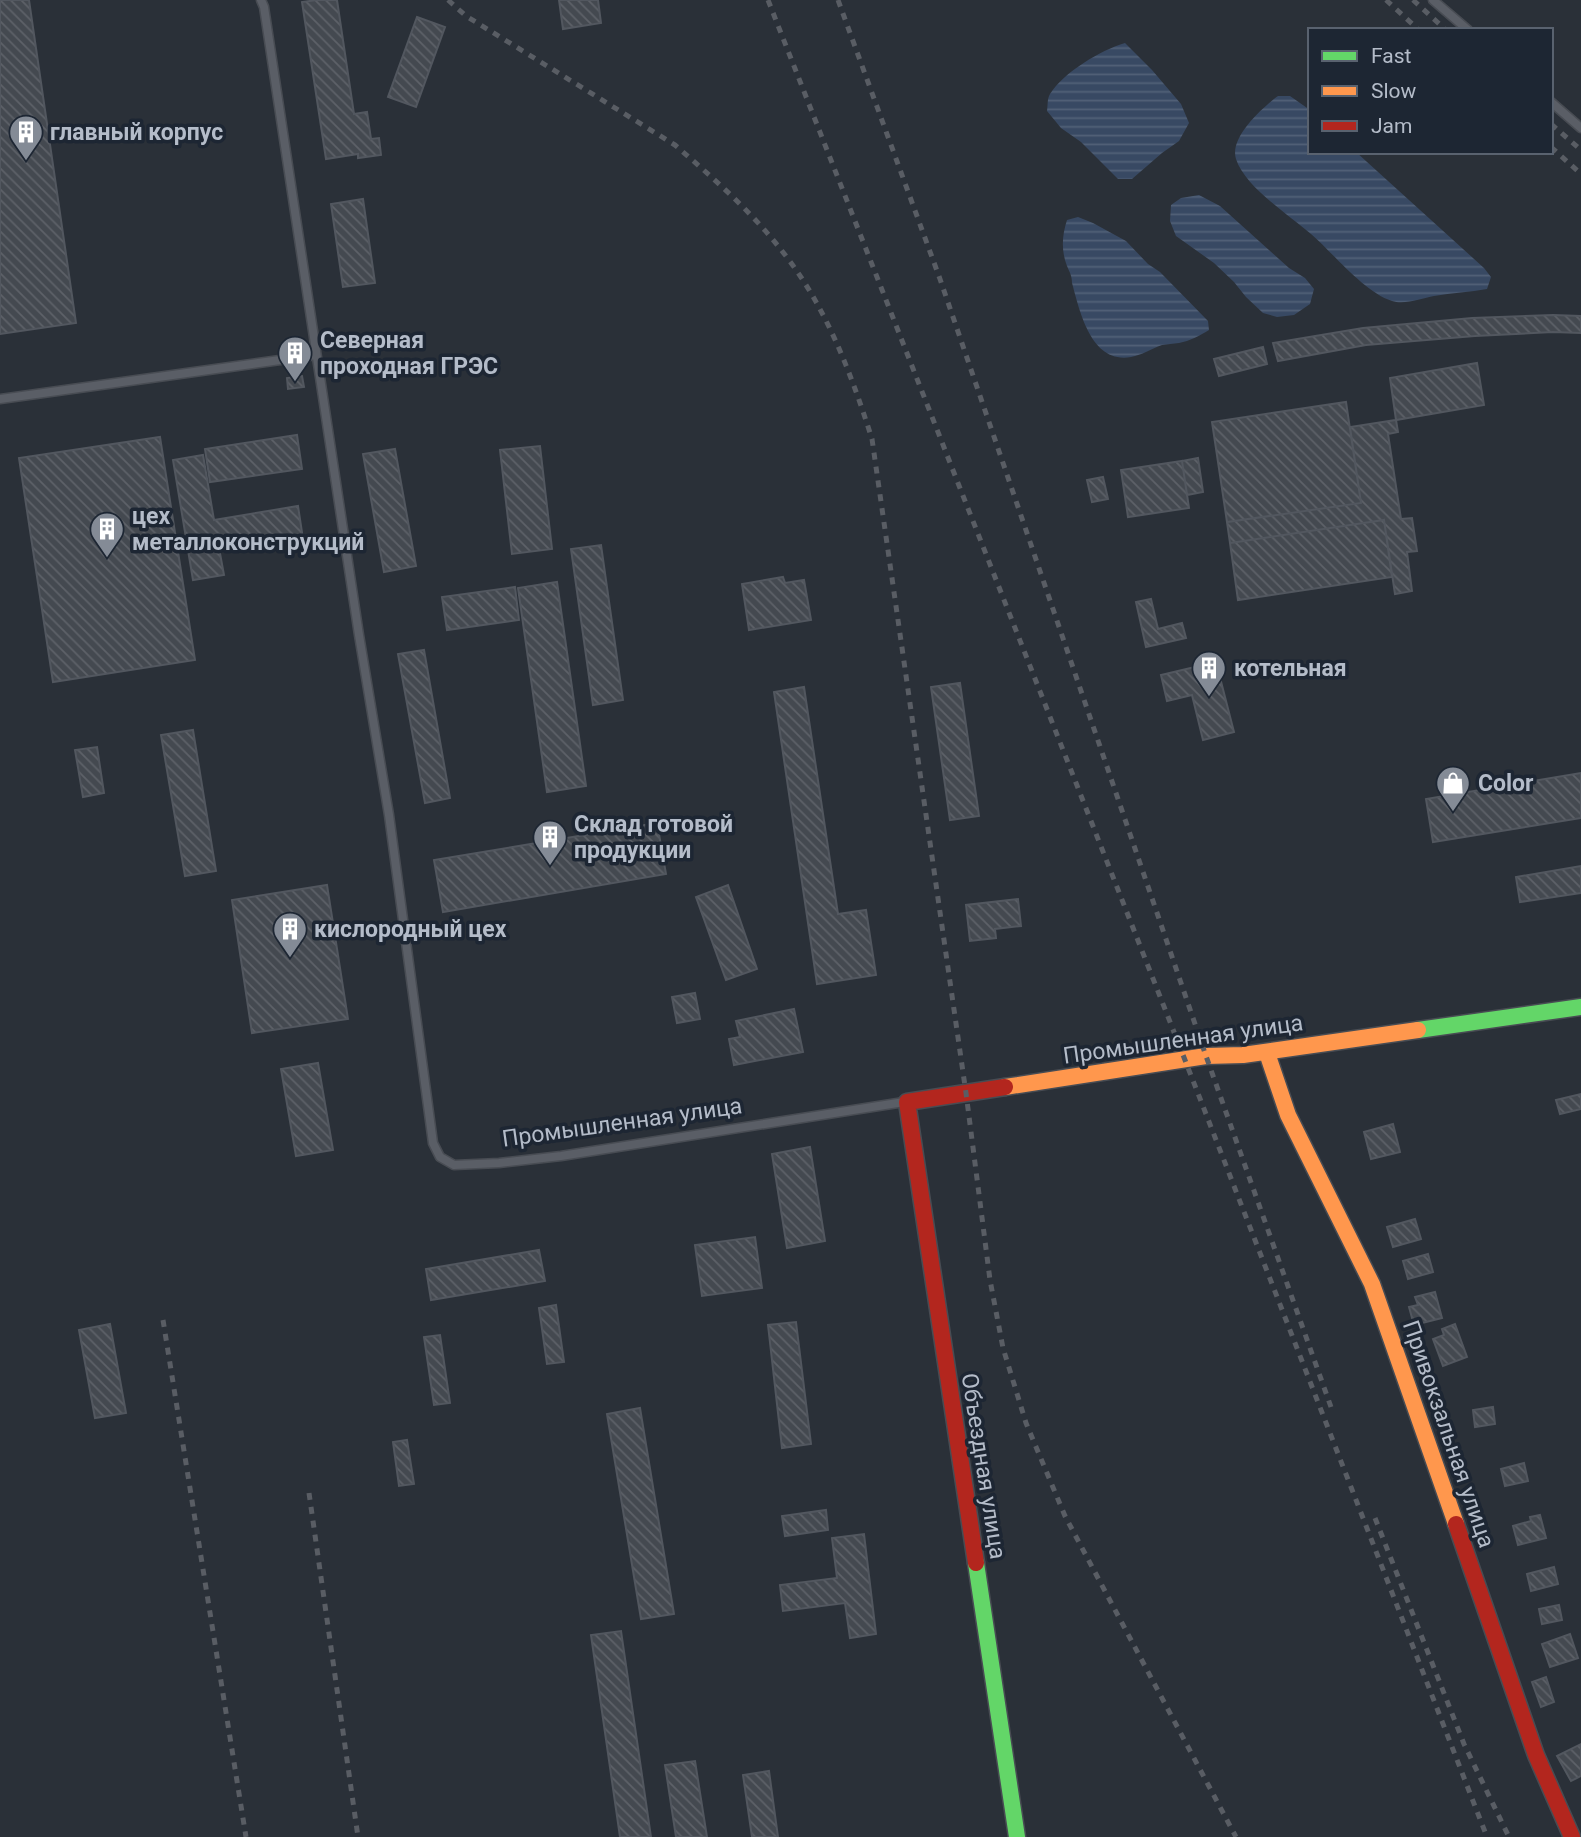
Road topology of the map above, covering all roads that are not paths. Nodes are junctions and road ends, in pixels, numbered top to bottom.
1 (261, 0) edge
2 (1433, 0) edge
3 (1466, 28) edge
4 (1553, 105) edge
5 (1581, 128) edge
6 (316, 355) junction
7 (0, 399) edge
8 (1581, 1007) edge
9 (1267, 1053) junction
10 (907, 1102) junction
11 (1017, 1837) edge
12 (1572, 1837) edge

1 - 6 lane
2 - 3 lane
4 - 5 lane
6 - 7 lane
6 - 10 lane, Промышленная улица
8 - 9 street, Промышленная улица
9 - 10 street, Промышленная улица
9 - 12 street, Привокзальная улица
10 - 11 street, Объездная улица

